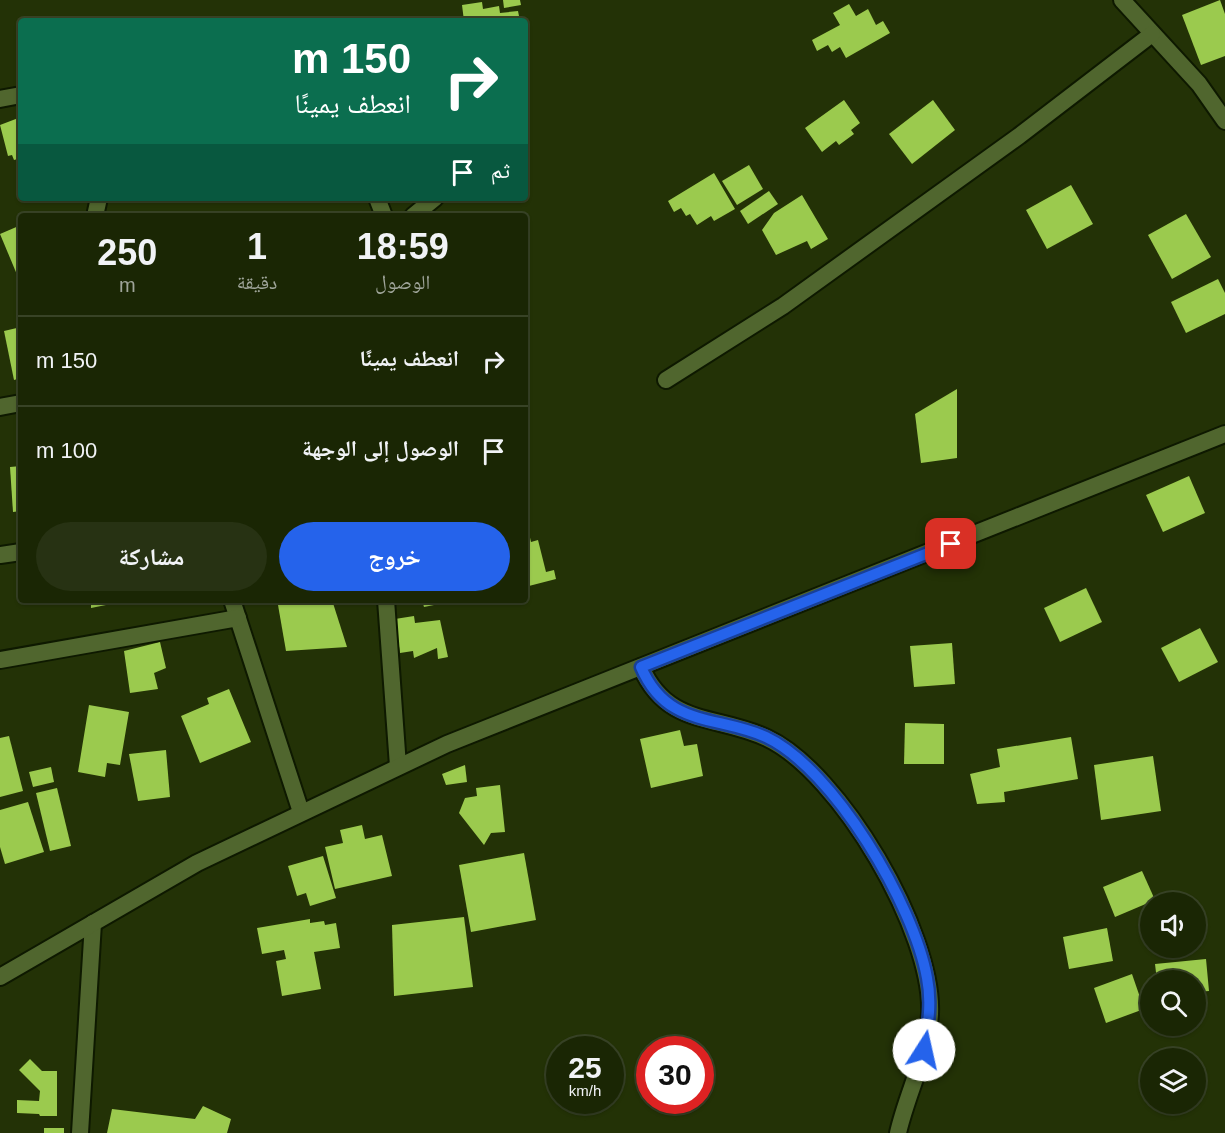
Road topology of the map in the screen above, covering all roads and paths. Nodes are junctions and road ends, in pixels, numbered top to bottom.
1 (1122, 0) edge
2 (1152, 34) junction
3 (18, 96) edge
4 (0, 99) edge
5 (1225, 121) edge
6 (431, 201) edge
7 (417, 213) edge
8 (666, 380) dead end
9 (18, 404) edge
10 (0, 407) edge
11 (1225, 434) edge
12 (18, 552) edge
13 (0, 555) edge
14 (233, 603) edge
15 (386, 603) edge
16 (238, 618) junction
17 (0, 660) edge
18 (641, 667) junction
19 (398, 766) junction
20 (301, 812) junction
21 (93, 923) junction
22 (0, 977) edge
23 (80, 1133) edge
24 (898, 1133) edge

1 - 2 street
2 - 5 street
2 - 8 street
3 - 4 street
6 - 7 street
9 - 10 street
11 - 18 street
12 - 13 street
14 - 16 street
15 - 19 street
16 - 17 street
16 - 20 street
18 - 19 street
18 - 24 street
19 - 20 street
20 - 21 street
21 - 22 street
21 - 23 street

